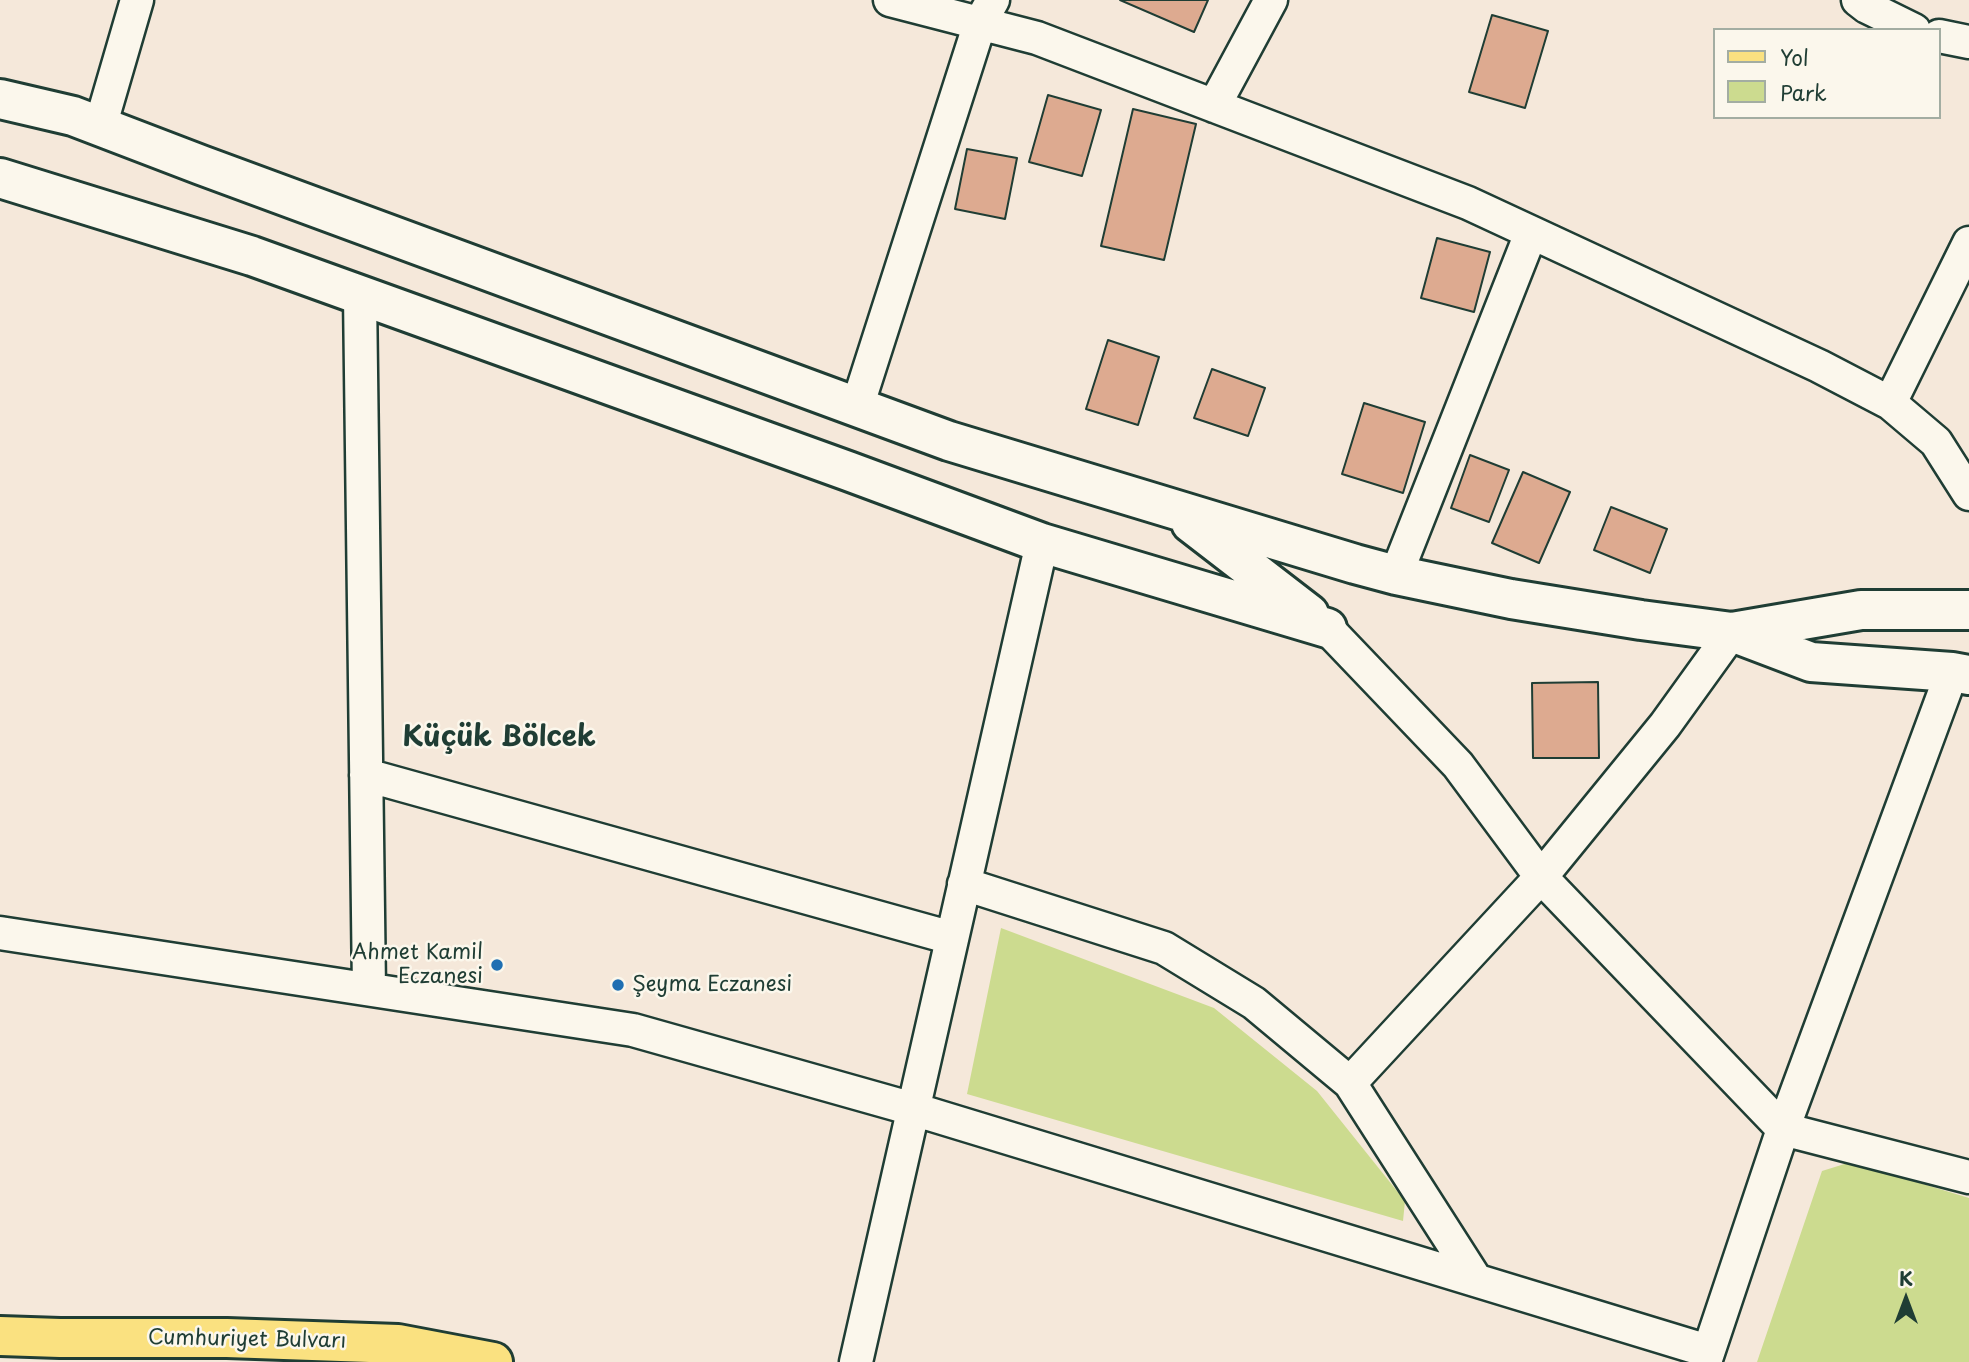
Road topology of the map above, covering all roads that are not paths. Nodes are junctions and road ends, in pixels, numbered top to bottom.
1 (137, 0) edge
2 (890, 0) edge
3 (1271, 0) edge
4 (1858, 0) edge
5 (986, 12) edge
6 (1910, 28) edge
7 (1941, 36) edge
8 (1969, 42) edge
9 (0, 99) edge
10 (1214, 106) junction
11 (100, 127) junction
12 (0, 178) edge
13 (1531, 233) junction
14 (1969, 243) edge
15 (360, 295) junction
16 (1889, 403) junction
17 (857, 407) junction
18 (1969, 494) edge
19 (1172, 509) junction
20 (1042, 543) junction
21 (1396, 575) junction
22 (1968, 603) edge
23 (1327, 628) junction
24 (1732, 632) junction
25 (1960, 674) edge
26 (366, 775) junction
27 (1541, 877) junction
28 (964, 884) junction
29 (0, 933) edge
30 (952, 938) junction
31 (369, 989) junction
32 (1350, 1083) junction
33 (913, 1109) junction
34 (1783, 1129) junction
35 (1969, 1177) edge
36 (1476, 1280) junction
37 (0, 1337) edge
38 (1706, 1357) edge
39 (30, 1362) edge
40 (493, 1362) edge
41 (856, 1362) edge

1 - 11 street
2 - 5 street
3 - 10 street
4 - 6 street
5 - 10 street
5 - 17 street
7 - 8 street
9 - 11 main road
10 - 13 street
11 - 17 main road
12 - 15 main road
13 - 16 street
13 - 21 street
14 - 16 street
15 - 20 main road
15 - 26 street
16 - 18 street
17 - 19 main road
19 - 21 main road
19 - 23 main road
20 - 23 main road
20 - 28 street
21 - 24 main road
22 - 24 main road
23 - 27 street
24 - 25 main road
24 - 27 street
25 - 34 street
26 - 30 street
26 - 31 street
27 - 32 street
27 - 34 street
28 - 30 street
28 - 32 street
29 - 31 street
30 - 33 street
31 - 33 street
32 - 36 street
33 - 36 street
33 - 41 street
34 - 35 street
34 - 38 street
36 - 38 street
37 - 39 main road
37 - 40 main road, Cumhuriyet Bulvarı

